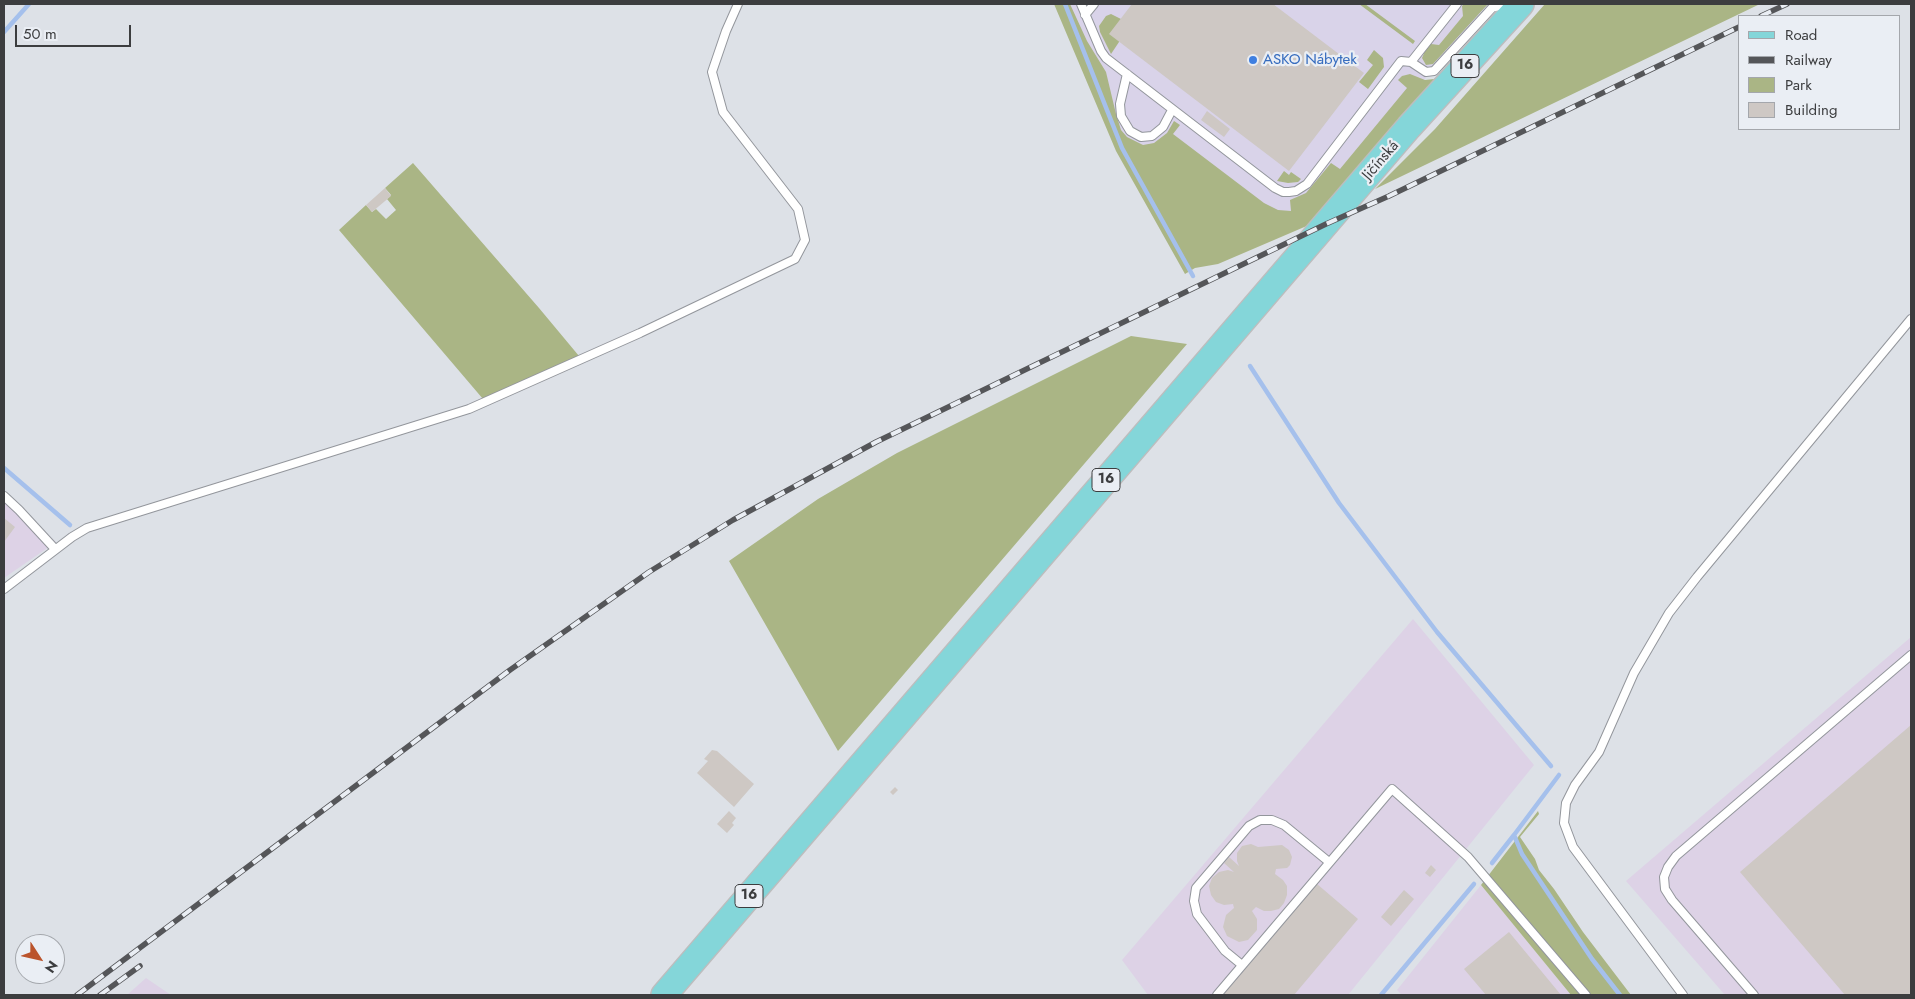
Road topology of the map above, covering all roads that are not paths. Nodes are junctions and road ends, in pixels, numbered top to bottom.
1 (738, 4) edge
2 (1081, 4) edge
3 (1094, 4) edge
4 (1457, 4) edge
5 (1507, 4) edge
6 (1521, 4) edge
7 (1085, 15) junction
8 (1411, 62) junction
9 (1127, 74) junction
10 (1172, 110) junction
11 (1911, 319) edge
12 (4, 496) edge
13 (55, 549) junction
14 (4, 589) edge
15 (1911, 655) edge
16 (1329, 862) junction
17 (1242, 966) junction
18 (664, 995) edge
19 (1217, 995) edge
20 (1586, 995) edge
21 (1683, 995) edge
22 (1754, 995) edge

1 - 13 lane
2 - 7 lane
3 - 7 lane
4 - 8 lane
5 - 8 lane
6 - 18 main road, Jičínská / 16
7 - 9 lane
8 - 10 lane
9 - 10 lane
9 - 10 lane
11 - 21 lane
12 - 13 lane
13 - 14 lane
15 - 22 lane
16 - 17 lane
16 - 17 lane
16 - 20 lane
17 - 19 lane

